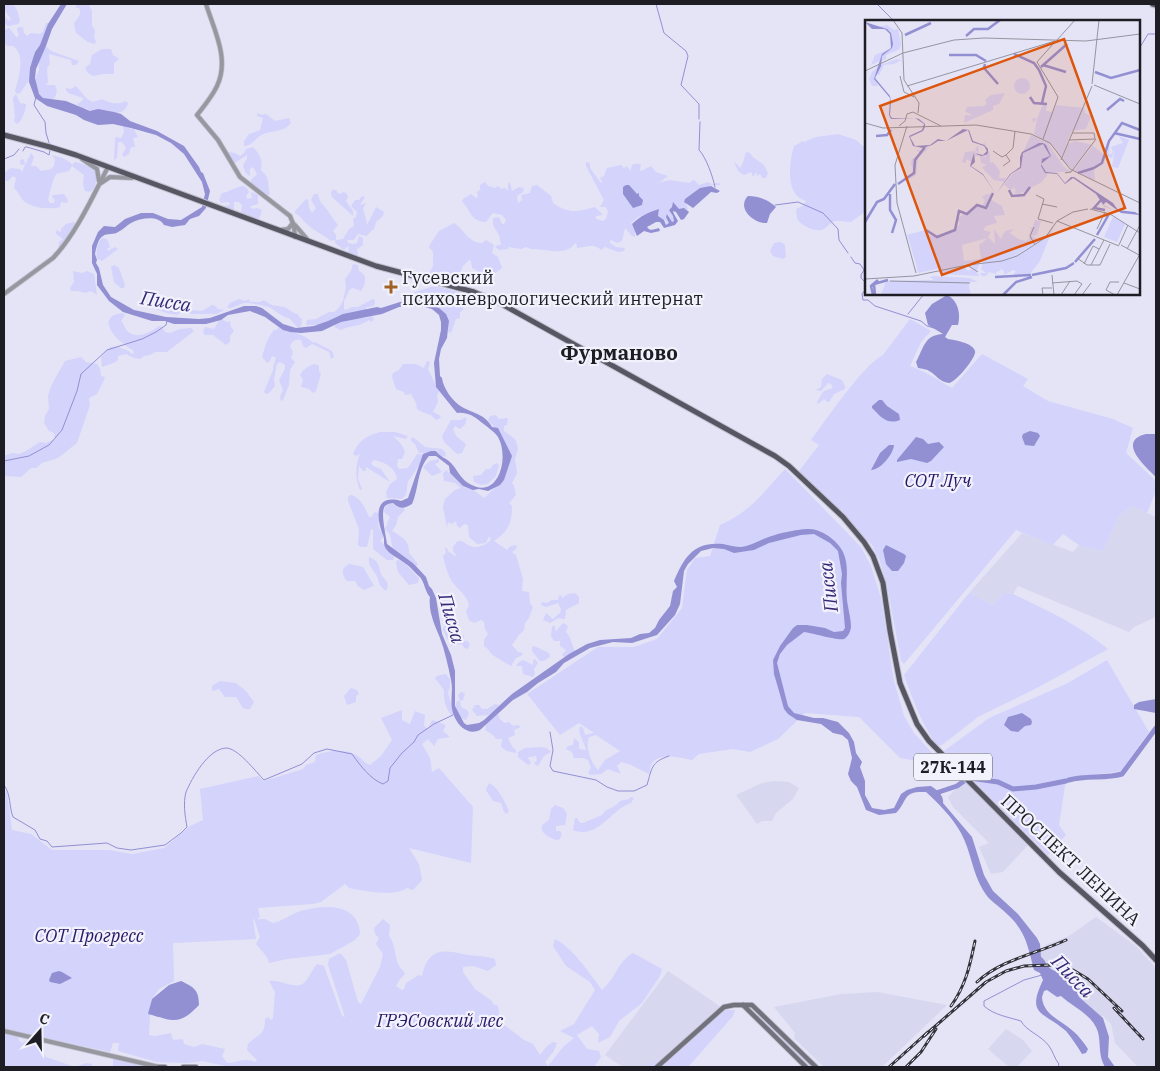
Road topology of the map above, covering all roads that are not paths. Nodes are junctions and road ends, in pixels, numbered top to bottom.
1 (206, 4) edge
2 (4, 135) edge
3 (76, 155) junction
4 (108, 167) junction
5 (138, 178) junction
6 (98, 186) junction
7 (293, 221) junction
8 (275, 230) junction
9 (295, 237) junction
10 (315, 244) junction
11 (4, 294) edge
12 (1156, 960) edge
13 (742, 1005) junction
14 (4, 1031) edge
15 (162, 1067) edge
16 (183, 1067) edge
17 (196, 1067) edge
18 (656, 1067) edge
19 (806, 1067) edge
20 (816, 1067) edge

1 - 7 street
2 - 3 main road, 27К-144
3 - 4 main road, 27К-144
3 - 6 street
4 - 5 main road, 27К-144
4 - 6 street
5 - 6 street
5 - 8 main road, 27К-144
6 - 11 street
7 - 8 street
7 - 9 street
7 - 10 street
8 - 9 main road, 27К-144
9 - 10 main road, 27К-144
10 - 12 main road, ПРОСПЕКТ ЛЕНИНА / 27К-144
13 - 18 main road
13 - 19 main road
13 - 20 main road
14 - 15 street
16 - 17 main road

